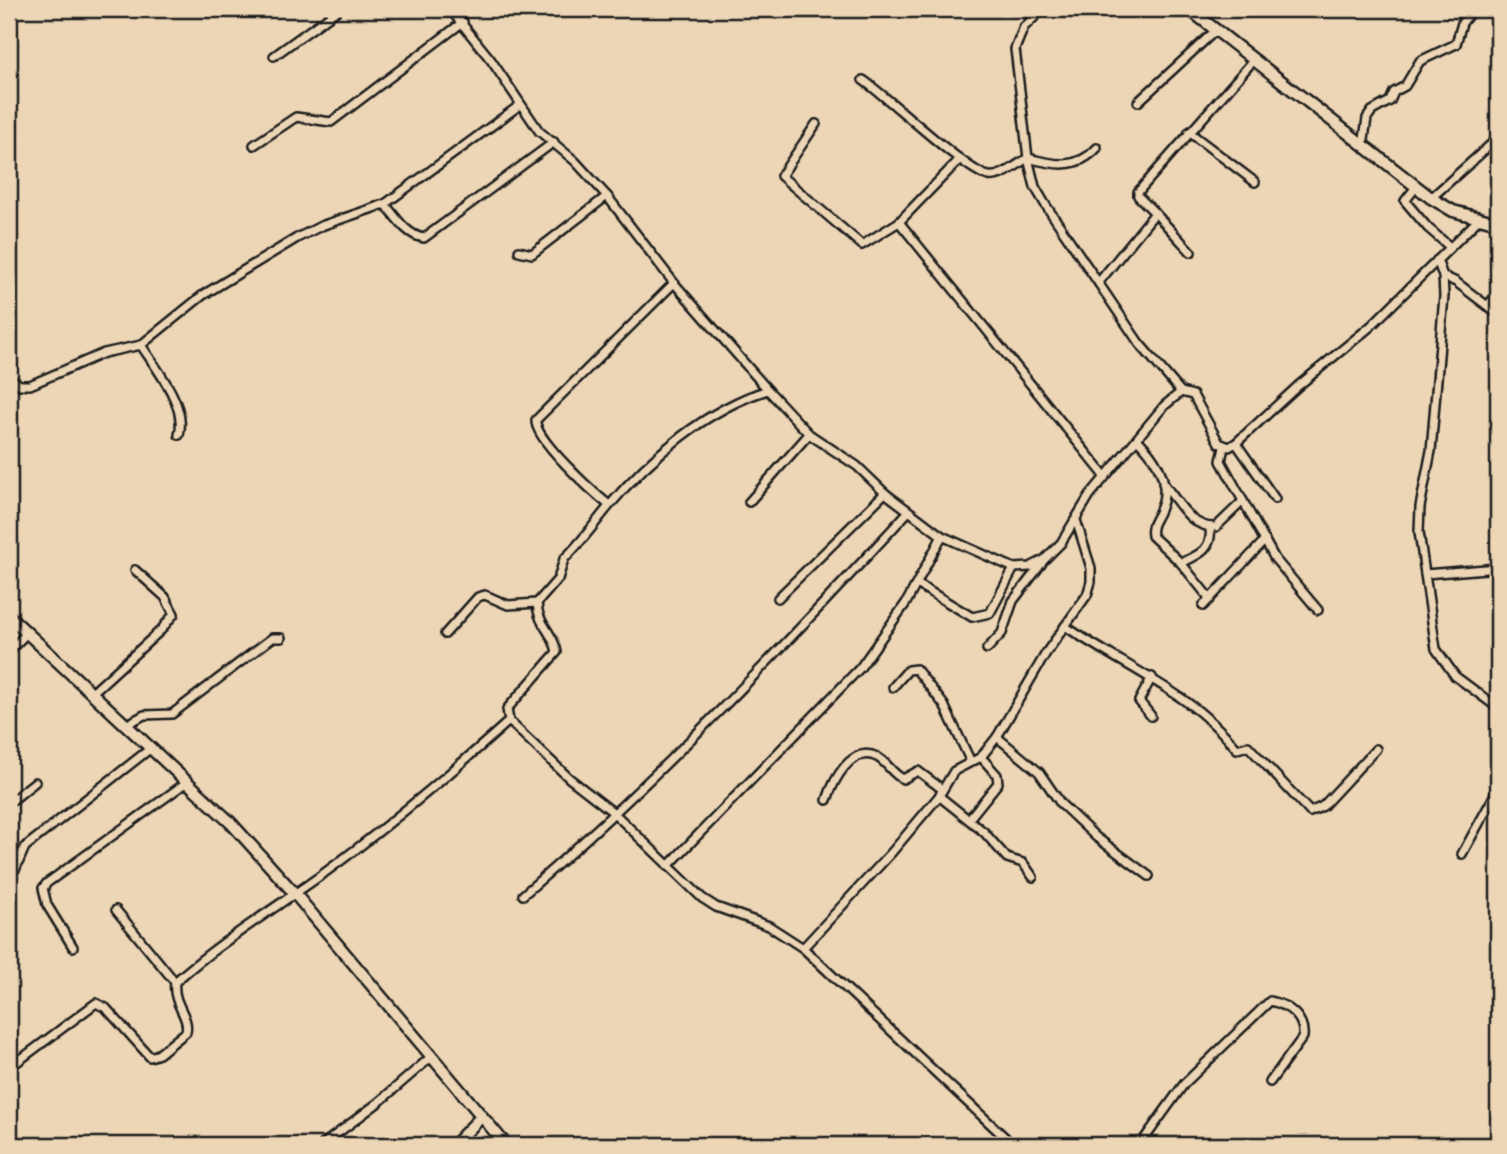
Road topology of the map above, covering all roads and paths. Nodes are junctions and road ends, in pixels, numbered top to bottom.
1 (339, 9) edge
2 (450, 9) edge
3 (1023, 9) edge
4 (1043, 9) edge
5 (1189, 9) edge
6 (1473, 9) edge
7 (1033, 17) junction
8 (463, 22) junction
9 (1216, 30) junction
10 (274, 56) dead end
11 (1253, 61) junction
12 (863, 80) dead end
13 (1138, 102) dead end
14 (520, 105) junction
15 (816, 124) dead end
16 (1189, 132) junction
17 (1498, 138) edge
18 (554, 142) junction
19 (254, 145) dead end
20 (1362, 146) junction
21 (1097, 148) dead end
22 (1028, 158) junction
23 (959, 160) junction
24 (1255, 182) dead end
25 (1416, 187) junction
26 (607, 196) junction
27 (1431, 198) junction
28 (385, 204) junction
29 (1155, 213) junction
30 (1479, 219) junction
31 (900, 222) junction
32 (1498, 223) edge
33 (1450, 247) junction
34 (519, 251) dead end
35 (1191, 252) dead end
36 (1437, 260) junction
37 (1443, 276) junction
38 (1099, 282) junction
39 (674, 283) junction
40 (1498, 293) edge
41 (1488, 305) junction
42 (1498, 314) edge
43 (141, 345) junction
44 (9, 378) edge
45 (768, 390) junction
46 (1181, 392) junction
47 (810, 434) junction
48 (179, 435) dead end
49 (1138, 440) junction
50 (1236, 443) junction
51 (1224, 447) junction
52 (1105, 476) junction
53 (1163, 483) junction
54 (885, 493) junction
55 (1275, 499) dead end
56 (749, 502) dead end
57 (1243, 502) junction
58 (609, 505) junction
59 (908, 512) junction
60 (1076, 520) junction
61 (1210, 528) junction
62 (942, 536) junction
63 (1265, 540) junction
64 (1044, 560) junction
65 (1181, 563) junction
66 (1014, 568) junction
67 (1498, 568) edge
68 (135, 570) dead end
69 (1425, 574) junction
70 (917, 584) junction
71 (778, 598) dead end
72 (1210, 599) junction
73 (537, 603) junction
74 (1203, 606) dead end
75 (1318, 610) dead end
76 (990, 613) junction
77 (1007, 613) junction
78 (9, 616) edge
79 (1065, 626) junction
80 (26, 634) junction
81 (445, 634) dead end
82 (281, 638) dead end
83 (987, 649) dead end
84 (9, 651) edge
85 (1152, 677) junction
86 (893, 687) dead end
87 (92, 693) junction
88 (1498, 708) edge
89 (1151, 716) dead end
90 (509, 722) junction
91 (126, 725) junction
92 (997, 737) junction
93 (151, 748) junction
94 (1376, 750) dead end
95 (981, 757) junction
96 (970, 760) junction
97 (35, 782) dead end
98 (187, 782) junction
99 (1498, 789) edge
100 (940, 792) junction
101 (827, 800) dead end
102 (9, 803) edge
103 (614, 813) junction
104 (970, 819) junction
105 (1462, 854) dead end
106 (668, 866) junction
107 (9, 873) edge
108 (1149, 876) dead end
109 (1033, 877) dead end
110 (295, 894) junction
111 (523, 895) dead end
112 (116, 910) dead end
113 (73, 947) dead end
114 (803, 948) junction
115 (175, 982) junction
116 (431, 1057) junction
117 (9, 1068) edge
118 (1270, 1082) dead end
119 (481, 1117) junction
120 (1003, 1136) junction
121 (322, 1145) edge
122 (454, 1145) edge
123 (506, 1145) edge
124 (994, 1145) edge
125 (1013, 1145) edge
126 (1140, 1145) edge

1 - 10 street
2 - 8 street
3 - 7 street
4 - 7 street
5 - 9 street
6 - 20 street
7 - 22 street
8 - 14 street
8 - 19 street
9 - 11 street
9 - 13 street
11 - 16 street
11 - 20 street
12 - 23 street
14 - 18 street
14 - 28 street
15 - 31 street
16 - 24 street
16 - 29 street
17 - 27 street
18 - 26 street
18 - 28 street
20 - 25 street
21 - 22 street
22 - 23 street
22 - 38 street
23 - 31 street
25 - 27 street
25 - 33 street
26 - 34 street
26 - 39 street
27 - 30 street
28 - 43 street
29 - 35 street
29 - 38 street
30 - 32 street
30 - 33 street
31 - 52 street
33 - 36 street
36 - 37 street
36 - 50 street
37 - 41 street
37 - 69 street
38 - 46 street
39 - 45 street
39 - 58 street
40 - 41 street
41 - 42 street
43 - 44 street
43 - 48 street
45 - 47 street
45 - 58 street
46 - 49 street
46 - 51 street
47 - 54 street
47 - 56 street
49 - 52 street
49 - 53 street
50 - 51 street
50 - 55 street
51 - 57 street
52 - 60 street
53 - 61 street
53 - 65 street
54 - 59 street
54 - 71 street
57 - 61 street
57 - 63 street
58 - 73 street
59 - 62 street
59 - 103 street
60 - 64 street
60 - 79 street
61 - 65 street
62 - 66 street
62 - 70 street
63 - 72 street
63 - 75 street
64 - 66 street
64 - 77 street
65 - 72 street
66 - 76 street
67 - 69 street
68 - 87 street
69 - 88 street
70 - 76 street
70 - 106 street
72 - 74 street
73 - 81 street
73 - 90 street
76 - 77 street
77 - 83 street
78 - 80 street
79 - 85 street
79 - 92 street
80 - 84 street
80 - 87 street
82 - 91 street
85 - 89 street
85 - 94 street
86 - 96 street
87 - 91 street
90 - 103 street
90 - 110 street
91 - 93 street
92 - 95 street
92 - 108 street
93 - 98 street
93 - 107 street
95 - 96 street
95 - 104 street
96 - 100 street
97 - 102 street
98 - 110 street
98 - 113 street
99 - 105 street
100 - 101 street
100 - 104 street
100 - 114 street
103 - 106 street
103 - 111 street
104 - 109 street
106 - 114 street
110 - 115 street
110 - 116 street
112 - 115 street
114 - 120 street
115 - 117 street
116 - 119 street
116 - 121 street
118 - 126 street
119 - 122 street
119 - 123 street
120 - 124 street
120 - 125 street

